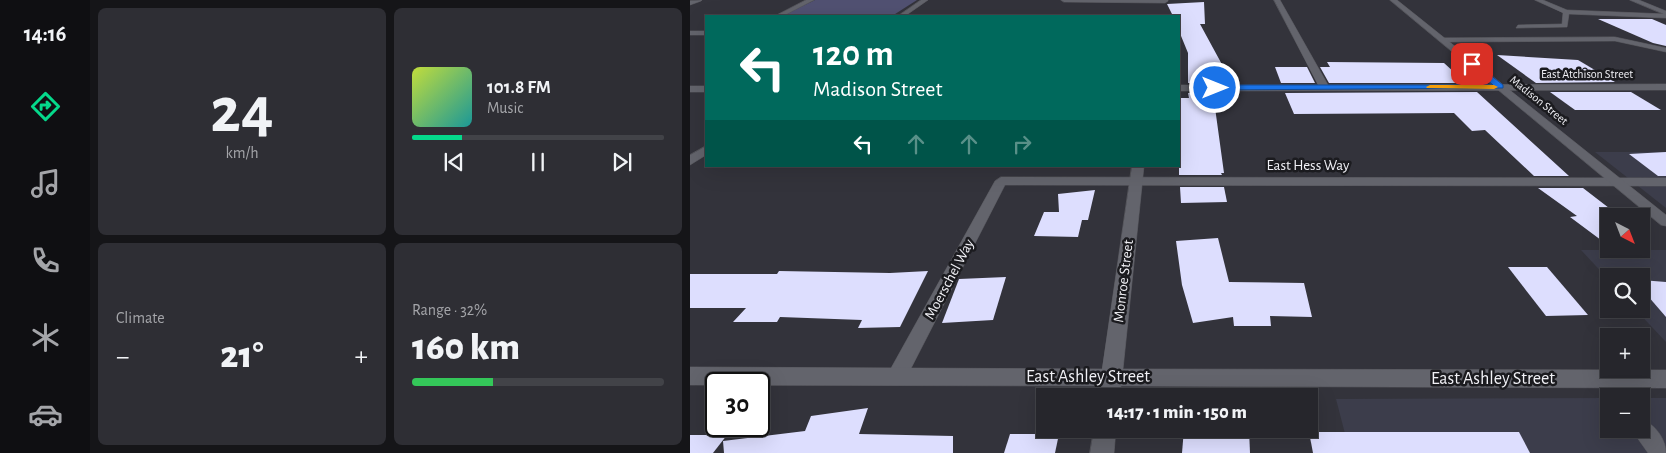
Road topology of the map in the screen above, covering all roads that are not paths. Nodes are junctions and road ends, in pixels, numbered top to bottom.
1 (699, 0) edge
2 (811, 0) edge
3 (925, 0) edge
4 (1064, 0) edge
5 (1277, 0) edge
6 (1393, 0) edge
7 (1538, 0) edge
8 (1633, 0) edge
9 (690, 3) edge
10 (1165, 3) edge
11 (1566, 12) junction
12 (1666, 14) edge
13 (780, 15) edge
14 (902, 15) edge
15 (1518, 27) dead end
16 (690, 33) edge
17 (705, 33) edge
18 (1443, 40) junction
19 (1666, 50) edge
20 (1324, 87) junction
21 (1500, 87) junction
22 (1666, 87) edge
23 (1180, 88) edge
24 (690, 89) edge
25 (705, 89) edge
26 (705, 151) edge
27 (690, 161) edge
28 (1081, 167) edge
29 (1136, 173) edge
30 (1076, 180) junction
31 (1001, 181) joint
32 (1616, 182) junction
33 (1666, 182) edge
34 (1666, 222) edge
35 (690, 376) edge
36 (897, 376) junction
37 (1602, 378) junction
38 (1666, 379) edge
39 (1110, 386) edge
40 (1610, 388) edge
41 (1104, 438) edge
42 (1649, 438) edge
43 (1102, 453) edge
44 (1661, 453) edge

1 - 9 street
2 - 13 lane
3 - 14 street
4 - 10 street
5 - 20 street
6 - 18 street, Madison Street
7 - 11 lane
8 - 12 street
11 - 12 lane
11 - 15 lane
16 - 17 street
18 - 19 lane
18 - 21 street, Madison Street
20 - 21 street, East Atchison Street
20 - 23 street, East Atchison Street
21 - 22 street, East Atchison Street
21 - 32 street, Madison Street
24 - 25 street
26 - 27 street
28 - 30 lane
29 - 30 lane, East Hess Way
29 - 32 lane, East Hess Way
29 - 39 street, Monroe Street
30 - 31 lane, East Hess Way
31 - 36 lane, Moerschel Way
32 - 33 lane, East Hess Way
32 - 34 street, Madison Street
35 - 36 street, East Ashley Street
36 - 39 street, East Ashley Street
37 - 38 street, East Ashley Street
37 - 39 street, East Ashley Street
37 - 40 lane
41 - 43 street
42 - 44 lane

